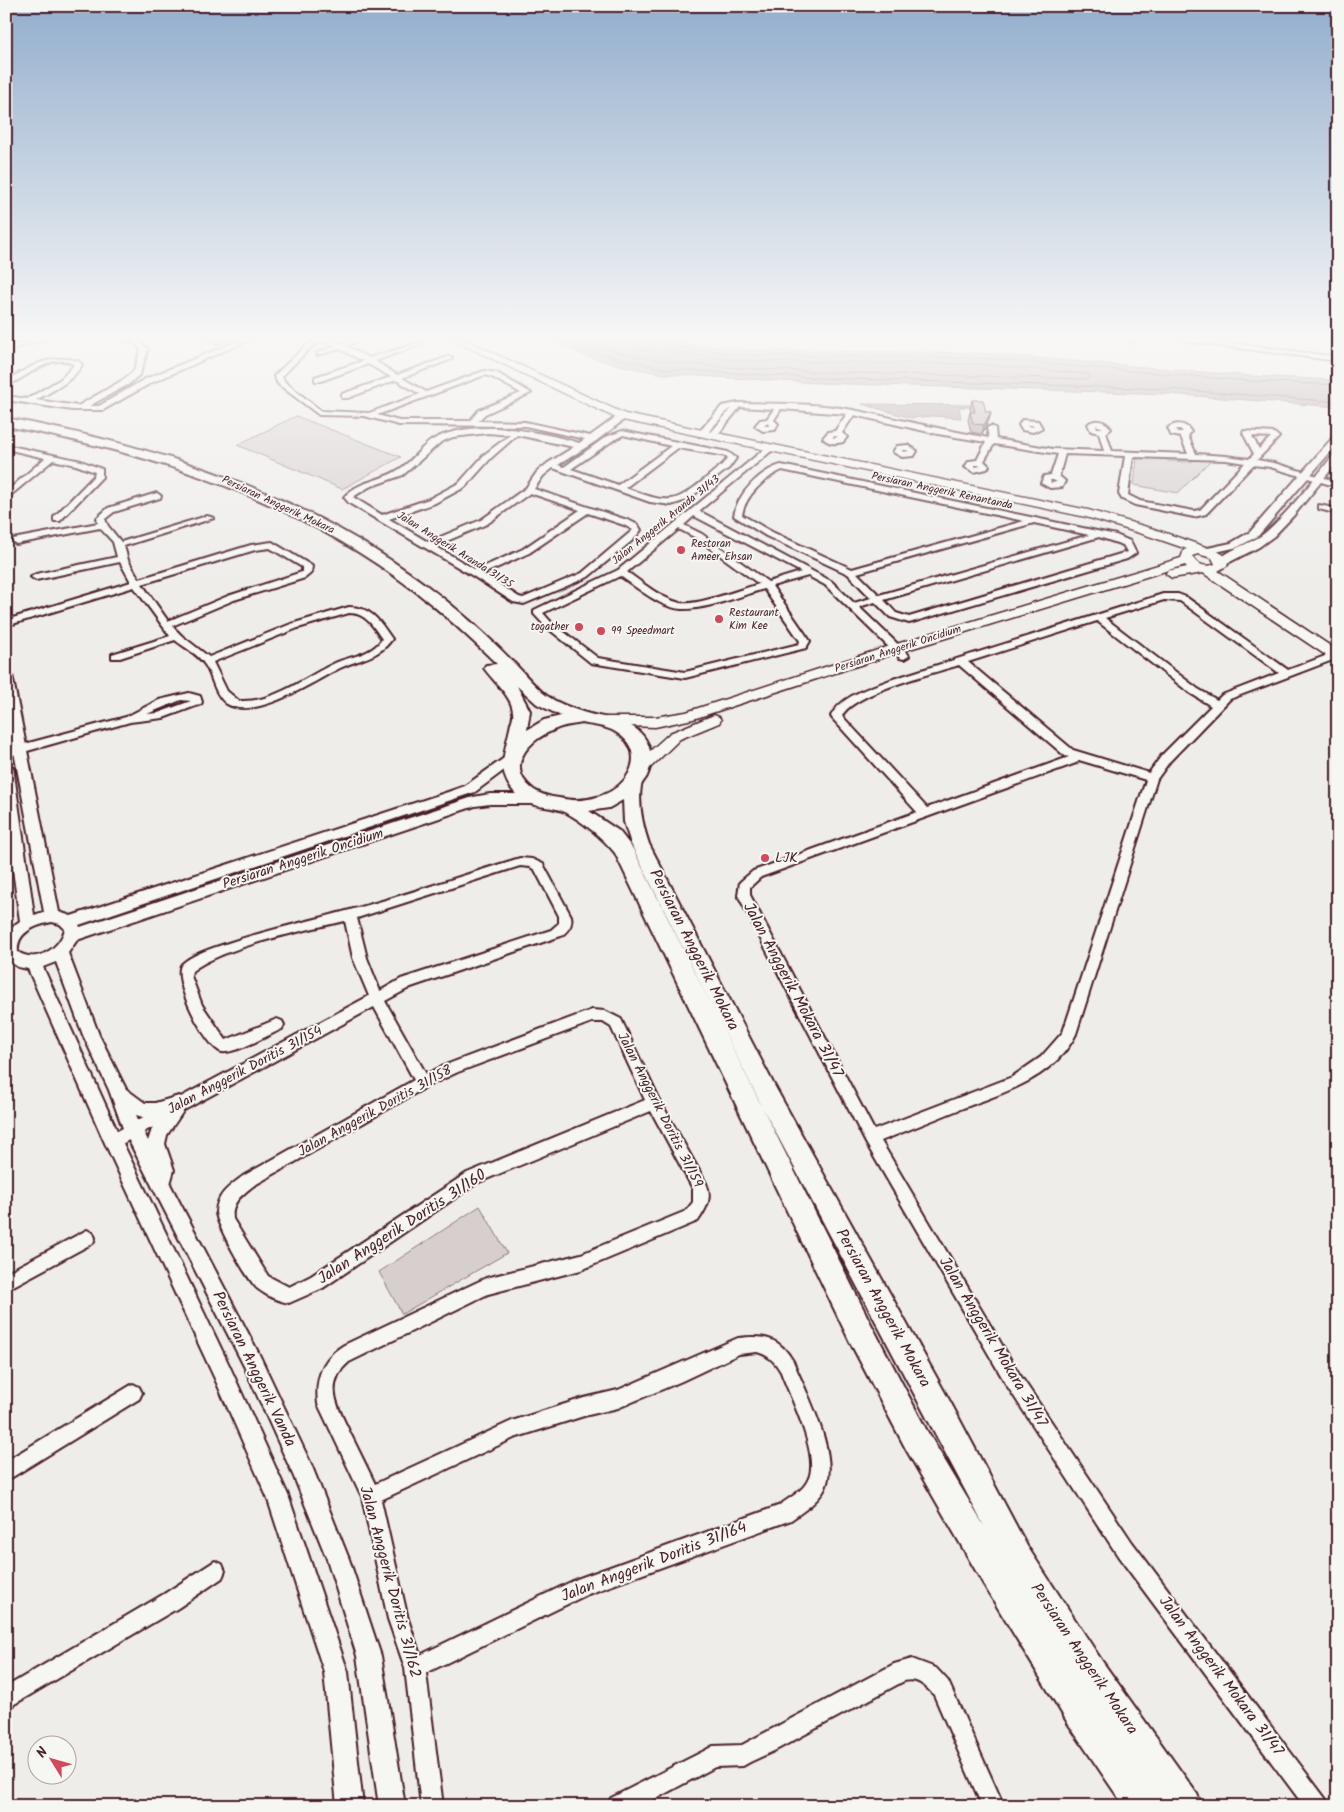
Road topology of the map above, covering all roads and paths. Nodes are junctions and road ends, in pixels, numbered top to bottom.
1 (712, 423) edge
2 (14, 424) edge
3 (440, 424) edge
4 (473, 424) joint
5 (613, 424) edge
6 (640, 424) edge
7 (644, 424) edge
8 (715, 424) edge
9 (844, 424) edge
10 (900, 424) edge
11 (722, 425) joint
12 (6, 427) edge
13 (919, 428) junction
14 (991, 428) dead end
15 (1033, 430) dead end
16 (1102, 432) dead end
17 (838, 433) dead end
18 (514, 434) junction
19 (708, 435) junction
20 (1184, 436) dead end
21 (1338, 437) edge
22 (593, 439) junction
23 (990, 441) junction
24 (677, 445) junction
25 (581, 446) junction
26 (6, 447) edge
27 (908, 447) dead end
28 (1039, 450) junction
29 (768, 451) junction
30 (1062, 452) junction
31 (1109, 452) junction
32 (1258, 454) dead end
33 (1129, 455) junction
34 (1192, 455) junction
35 (1338, 455) edge
36 (50, 458) junction
37 (980, 462) dead end
38 (1250, 462) junction
39 (551, 465) junction
40 (564, 470) junction
41 (1055, 477) dead end
42 (1304, 477) junction
43 (1316, 481) junction
44 (1338, 485) edge
45 (619, 488) junction
46 (529, 490) junction
47 (1338, 490) edge
48 (157, 496) dead end
49 (6, 497) edge
50 (1322, 507) dead end
51 (586, 510) junction
52 (694, 512) junction
53 (1338, 512) edge
54 (210, 518) dead end
55 (383, 518) junction
56 (58, 520) dead end
57 (1033, 521) junction
58 (101, 525) junction
59 (678, 525) junction
60 (769, 534) junction
61 (1098, 535) junction
62 (16, 541) dead end
63 (754, 544) junction
64 (119, 545) junction
65 (427, 546) junction
66 (1204, 551) junction
67 (1187, 558) junction
68 (122, 560) junction
69 (1222, 563) junction
70 (1203, 569) junction
71 (621, 572) junction
72 (851, 572) junction
73 (809, 573) junction
74 (476, 574) junction
75 (36, 577) dead end
76 (138, 583) junction
77 (766, 585) junction
78 (878, 599) junction
79 (852, 606) junction
80 (1099, 618) junction
81 (6, 623) edge
82 (166, 624) junction
83 (176, 636) junction
84 (899, 652) junction
85 (1337, 653) edge
86 (116, 656) dead end
87 (959, 660) junction
88 (208, 661) junction
89 (1286, 673) junction
90 (6, 675) edge
91 (1216, 705) junction
92 (130, 718) junction
93 (582, 718) junction
94 (606, 722) junction
95 (13, 751) edge
96 (513, 755) junction
97 (1076, 756) junction
98 (644, 765) junction
99 (6, 767) edge
100 (1152, 778) junction
101 (632, 786) junction
102 (535, 799) junction
103 (570, 807) junction
104 (925, 813) junction
105 (52, 916) junction
106 (350, 916) junction
107 (28, 923) junction
108 (71, 928) junction
109 (60, 952) junction
110 (33, 962) junction
111 (377, 999) junction
112 (277, 1025) dead end
113 (618, 1028) joint
114 (423, 1082) junction
115 (118, 1090) junction
116 (654, 1103) junction
117 (179, 1104) junction
118 (133, 1131) junction
119 (871, 1138) junction
120 (113, 1142) junction
121 (161, 1185) junction
122 (88, 1238) dead end
123 (6, 1282) edge
124 (262, 1282) joint
125 (331, 1368) joint
126 (133, 1393) dead end
127 (6, 1472) edge
128 (371, 1495) junction
129 (214, 1571) dead end
130 (415, 1668) junction
131 (6, 1699) edge
132 (350, 1806) edge
133 (392, 1806) edge
134 (432, 1806) edge
135 (619, 1806) edge
136 (993, 1806) edge
137 (1145, 1806) edge
138 (1185, 1806) edge
139 (1317, 1806) edge

1 - 19 street
2 - 93 main road, Persiaran Anggerik Mokara
3 - 4 street
4 - 22 street
5 - 22 street
6 - 29 main road, Persiaran Anggerik Renantanda
7 - 19 main road, Persiaran Anggerik Renantanda
8 - 11 street
9 - 17 street
10 - 13 street
11 - 19 street
12 - 96 main road, Persiaran Anggerik Mokara
13 - 23 street
13 - 27 street
14 - 23 street
15 - 28 street
16 - 31 street
18 - 25 street
18 - 55 street
18 - 55 street, Jalan Anggerik Aranda 31/35
19 - 29 main road, Persiaran Anggerik Renantanda
20 - 34 street
21 - 42 street
22 - 25 street
23 - 28 street
23 - 37 street
24 - 40 street
24 - 45 street
24 - 45 street
25 - 39 street
26 - 36 street
28 - 30 street
29 - 52 street, Jalan Anggerik Aranda 31/43
29 - 66 main road, Persiaran Anggerik Renantanda
29 - 67 main road, Persiaran Anggerik Renantanda
30 - 31 street
30 - 41 street
31 - 33 street
32 - 38 street
33 - 34 street
33 - 38 street
34 - 38 street
35 - 43 street
36 - 49 street
36 - 56 street
38 - 42 street
39 - 40 street
39 - 46 street
40 - 45 street
42 - 43 street
42 - 66 street
43 - 44 street
43 - 47 street
43 - 69 street
46 - 51 street, Jalan Anggerik Aranda 31/35
46 - 65 street
48 - 58 street
50 - 53 street
51 - 74 street
51 - 74 street, Jalan Anggerik Aranda 31/35
52 - 59 street, Jalan Anggerik Aranda 31/43
52 - 63 street
54 - 64 street
55 - 65 street, Jalan Anggerik Aranda 31/35
57 - 60 street
57 - 61 street
57 - 72 street
58 - 62 street
58 - 64 street
59 - 71 street, Jalan Anggerik Aranda 31/43
59 - 77 street
60 - 63 street
60 - 72 street
61 - 78 street
61 - 78 street
63 - 73 street
64 - 68 street
65 - 74 street, Jalan Anggerik Aranda 31/35
66 - 67 main road, Persiaran Anggerik Oncidium
66 - 69 main road, Persiaran Anggerik Renantanda
67 - 70 main road, Persiaran Anggerik Renantanda
67 - 84 main road, Persiaran Anggerik Oncidium
68 - 75 street
68 - 76 street
69 - 70 main road, Persiaran Anggerik Oncidium
69 - 85 main road, Persiaran Anggerik Renantanda
70 - 84 main road, Persiaran Anggerik Oncidium
70 - 85 main road, Persiaran Anggerik Renantanda
71 - 77 street
71 - 77 street, Jalan Anggerik Aranda 31/43
72 - 78 street
73 - 77 street
73 - 79 street
76 - 81 street
76 - 82 street
76 - 82 street
78 - 79 street
79 - 84 street
80 - 87 street
80 - 89 street
80 - 91 street
82 - 83 street
83 - 86 street
83 - 88 street
84 - 94 main road, Persiaran Anggerik Oncidium
84 - 98 main road, Persiaran Anggerik Oncidium
85 - 89 street
87 - 97 street
87 - 104 street
88 - 88 street
89 - 91 street
90 - 95 street
91 - 100 street
92 - 92 street
92 - 95 street
93 - 94 main road
93 - 96 main road
94 - 98 main road
95 - 105 street
96 - 102 main road
96 - 108 street, Persiaran Anggerik Oncidium
97 - 100 street
97 - 104 street, Jalan Anggerik Mokara 31/47
98 - 101 main road
99 - 107 street
100 - 119 street
101 - 103 main road
101 - 138 main road, Persiaran Anggerik Mokara
102 - 103 main road
102 - 108 street, Persiaran Anggerik Oncidium
103 - 137 main road, Persiaran Anggerik Mokara
104 - 119 street, Jalan Anggerik Mokara 31/47
105 - 107 street
105 - 108 street
106 - 111 street
106 - 111 street, Jalan Anggerik Doritis 31/154
106 - 112 street
107 - 110 street
108 - 109 street
109 - 110 street
109 - 115 street, Persiaran Anggerik Vanda
110 - 120 street, Persiaran Anggerik Vanda
111 - 114 street
111 - 117 street, Jalan Anggerik Doritis 31/154
113 - 114 street, Jalan Anggerik Doritis 31/158
113 - 116 street, Jalan Anggerik Doritis 31/159
114 - 124 street, Jalan Anggerik Doritis 31/158
115 - 117 street
115 - 118 street, Persiaran Anggerik Vanda
116 - 124 street, Jalan Anggerik Doritis 31/160
116 - 125 street, Jalan Anggerik Doritis 31/159
117 - 118 street, Jalan Anggerik Doritis 31/154
117 - 121 street
118 - 120 street, Jalan Anggerik Doritis 31/154
118 - 121 street, Persiaran Anggerik Vanda
119 - 139 street, Jalan Anggerik Mokara 31/47
120 - 132 street, Persiaran Anggerik Vanda
121 - 133 street, Persiaran Anggerik Vanda
122 - 123 street
125 - 128 street, Jalan Anggerik Doritis 31/162
126 - 127 street
128 - 130 street, Jalan Anggerik Doritis 31/162
128 - 130 street, Jalan Anggerik Doritis 31/164
129 - 131 street
130 - 134 street, Jalan Anggerik Doritis 31/162
135 - 136 street

